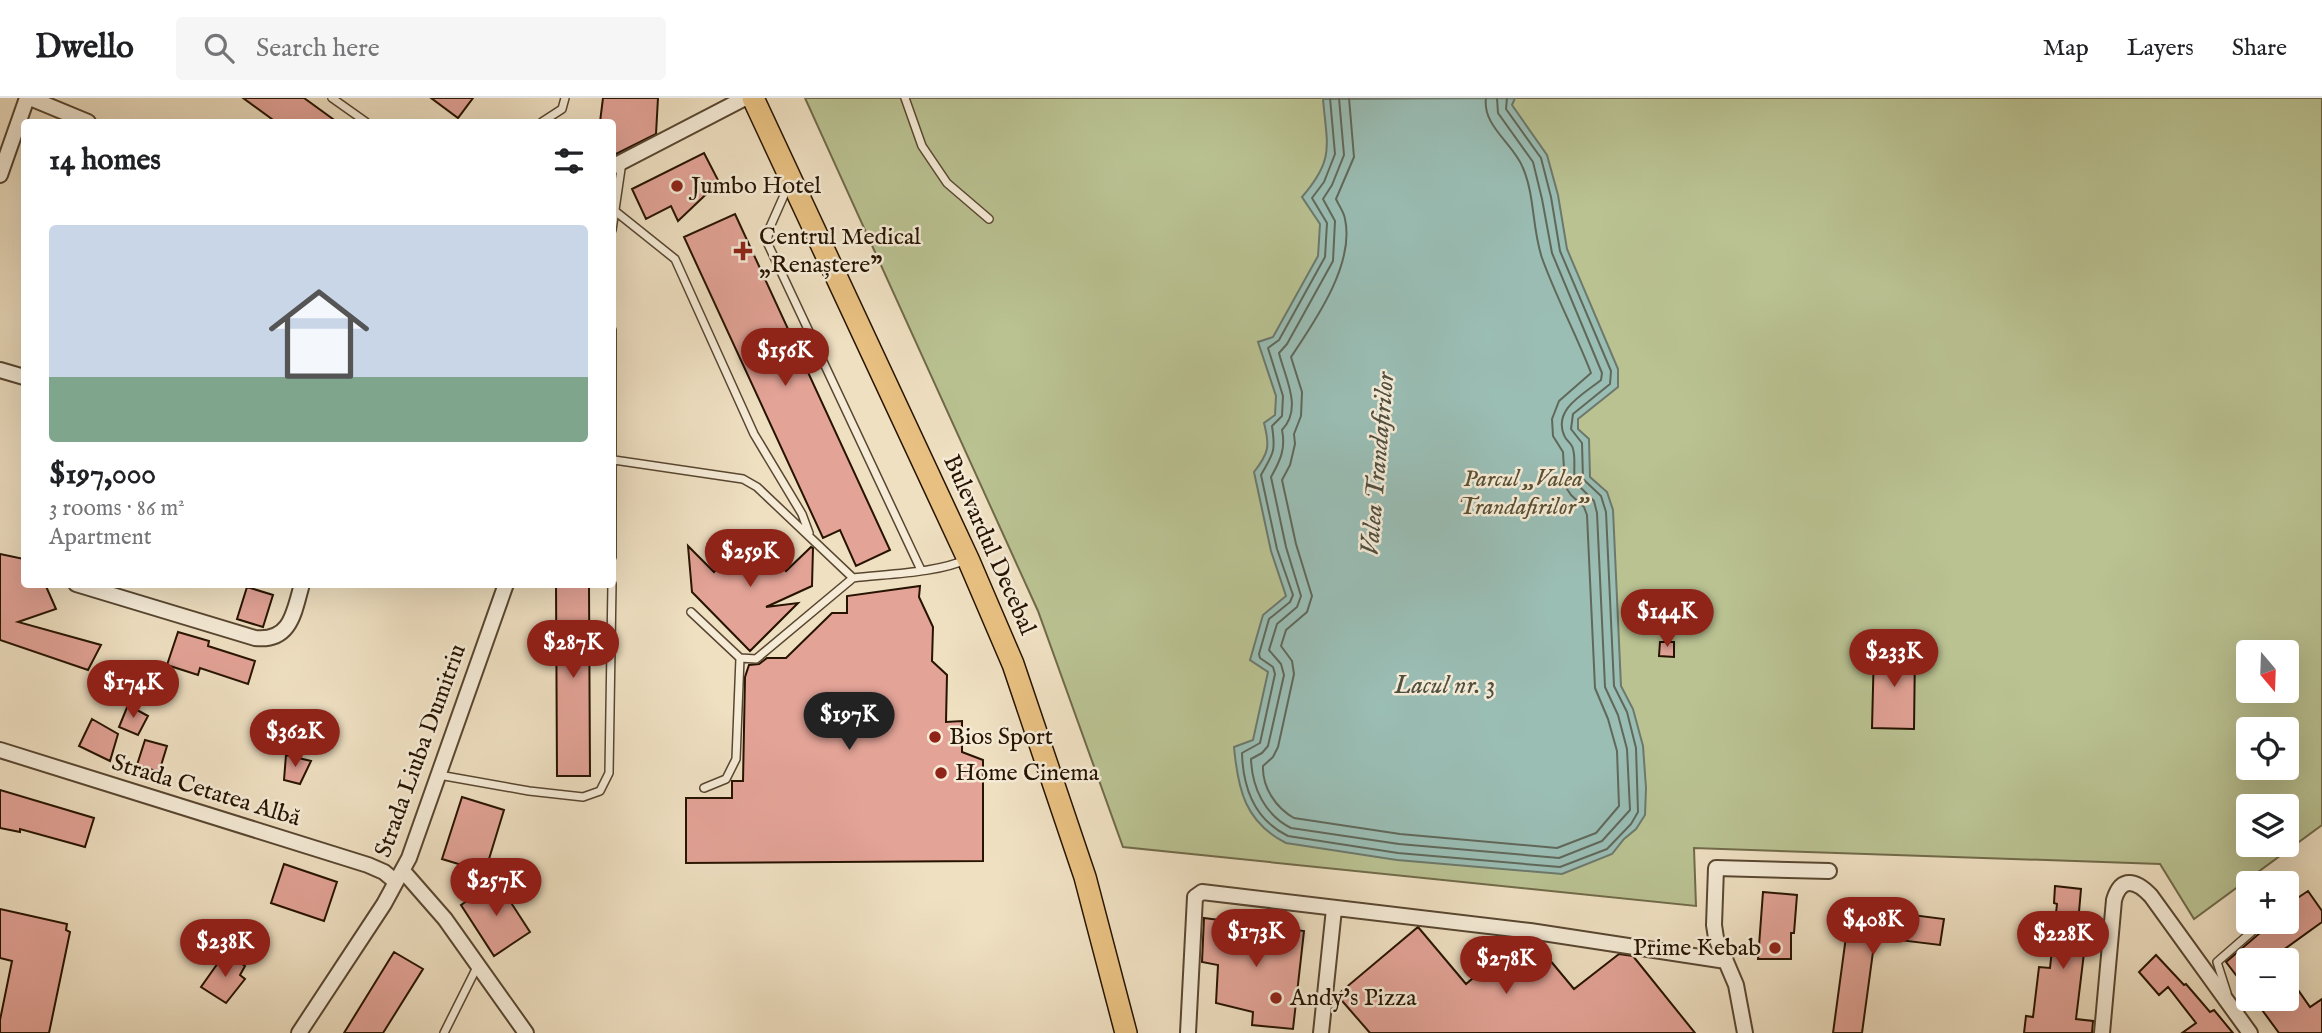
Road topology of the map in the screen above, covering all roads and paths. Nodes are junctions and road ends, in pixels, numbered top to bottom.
1 (29, 98) edge
2 (332, 98) edge
3 (565, 98) edge
4 (745, 98) edge
5 (752, 98) edge
6 (905, 98) edge
7 (21, 119) edge
8 (21, 119) edge
9 (81, 119) edge
10 (362, 119) edge
11 (547, 119) edge
12 (617, 165) edge
13 (0, 175) edge
14 (791, 180) junction
15 (616, 188) edge
16 (616, 212) edge
17 (989, 219) dead end
18 (0, 370) edge
19 (21, 376) edge
20 (616, 460) edge
21 (810, 537) junction
22 (968, 559) junction
23 (920, 570) junction
24 (853, 578) junction
25 (89, 588) edge
26 (301, 588) edge
27 (505, 588) edge
28 (612, 588) edge
29 (691, 612) dead end
30 (740, 658) junction
31 (0, 750) edge
32 (439, 775) junction
33 (704, 788) dead end
34 (1829, 871) dead end
35 (400, 876) junction
36 (1334, 909) junction
37 (2249, 934) edge
38 (1726, 961) junction
39 (478, 964) junction
40 (2236, 1014) junction
41 (299, 1033) edge
42 (444, 1033) edge
43 (526, 1033) edge
44 (1126, 1033) edge
45 (1188, 1033) edge
46 (1321, 1033) edge
47 (1745, 1033) edge
48 (2102, 1033) edge
49 (2250, 1033) edge

1 - 7 street
1 - 9 street
2 - 10 lane
3 - 11 lane
4 - 12 street
5 - 14 main road, Bulevardul Decebal
6 - 17 lane
8 - 13 street
12 - 15 lane
14 - 22 main road, Bulevardul Decebal
14 - 23 lane
16 - 21 lane
18 - 19 street
20 - 21 lane
21 - 24 lane
22 - 23 lane
22 - 44 main road, Bulevardul Decebal
23 - 24 lane
24 - 30 lane
25 - 26 street
27 - 32 street, Strada Liuba Dumitriu
28 - 32 lane
29 - 30 lane
30 - 33 lane
31 - 35 street, Strada Cetatea Albă
32 - 35 street, Strada Liuba Dumitriu
34 - 38 street
35 - 39 street, Strada Cetatea Albă
35 - 41 street, Strada Liuba Dumitriu
36 - 38 street
36 - 45 street
36 - 46 street
37 - 40 lane
38 - 47 street
39 - 42 lane
39 - 43 street, Strada Cetatea Albă
40 - 48 street
40 - 49 street

